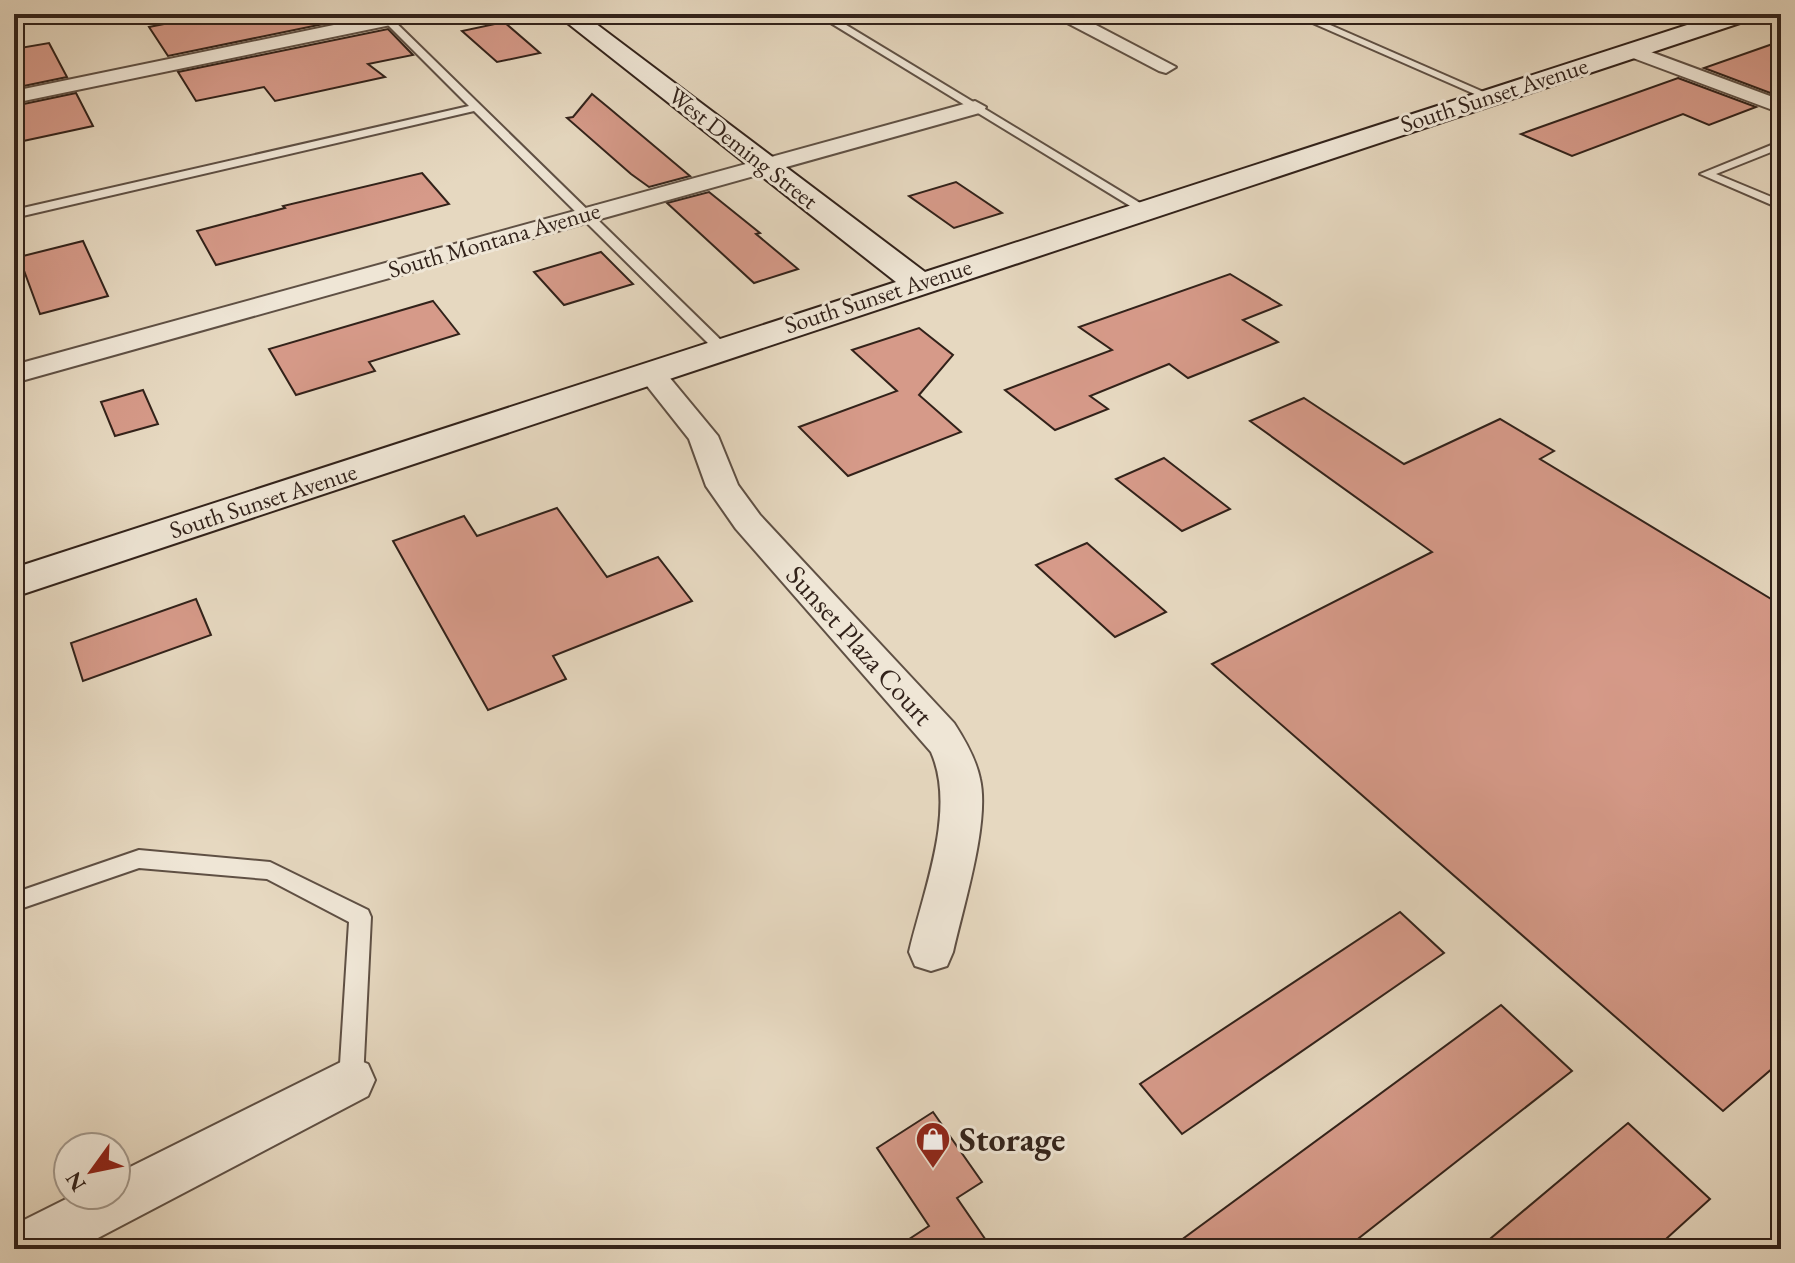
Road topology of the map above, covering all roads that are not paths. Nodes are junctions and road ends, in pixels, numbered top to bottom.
1 (415, 14) edge
2 (568, 14) edge
3 (821, 14) edge
4 (1060, 14) edge
5 (1297, 14) edge
6 (1744, 14) edge
7 (385, 17) edge
8 (1632, 51) junction
9 (1166, 67) dead end
10 (14, 97) edge
11 (1490, 97) junction
12 (477, 107) junction
13 (975, 107) junction
14 (1781, 107) edge
15 (1781, 144) edge
16 (765, 165) junction
17 (1781, 205) edge
18 (1144, 209) junction
19 (14, 214) edge
20 (586, 215) junction
21 (918, 283) junction
22 (721, 348) junction
23 (650, 372) junction
24 (14, 374) edge
25 (14, 583) edge
26 (14, 902) edge
27 (931, 952) dead end
28 (351, 1080) joint
29 (23, 1249) edge

1 - 7 street
2 - 16 main road, West Deming Street
3 - 13 lane
4 - 9 street
5 - 11 lane
6 - 8 main road, South Sunset Avenue
7 - 10 street
7 - 12 lane
8 - 11 main road, South Sunset Avenue
8 - 14 street
11 - 18 main road, South Sunset Avenue
12 - 19 lane
12 - 20 lane
13 - 16 street, South Montana Avenue
13 - 18 lane
15 - 17 lane
16 - 20 street, South Montana Avenue
16 - 21 main road, West Deming Street
18 - 21 main road, South Sunset Avenue
20 - 22 lane
20 - 24 street, South Montana Avenue
21 - 22 main road, South Sunset Avenue
22 - 23 main road, South Sunset Avenue
23 - 25 main road, South Sunset Avenue
23 - 27 street, Sunset Plaza Court
26 - 28 lane
28 - 29 street

